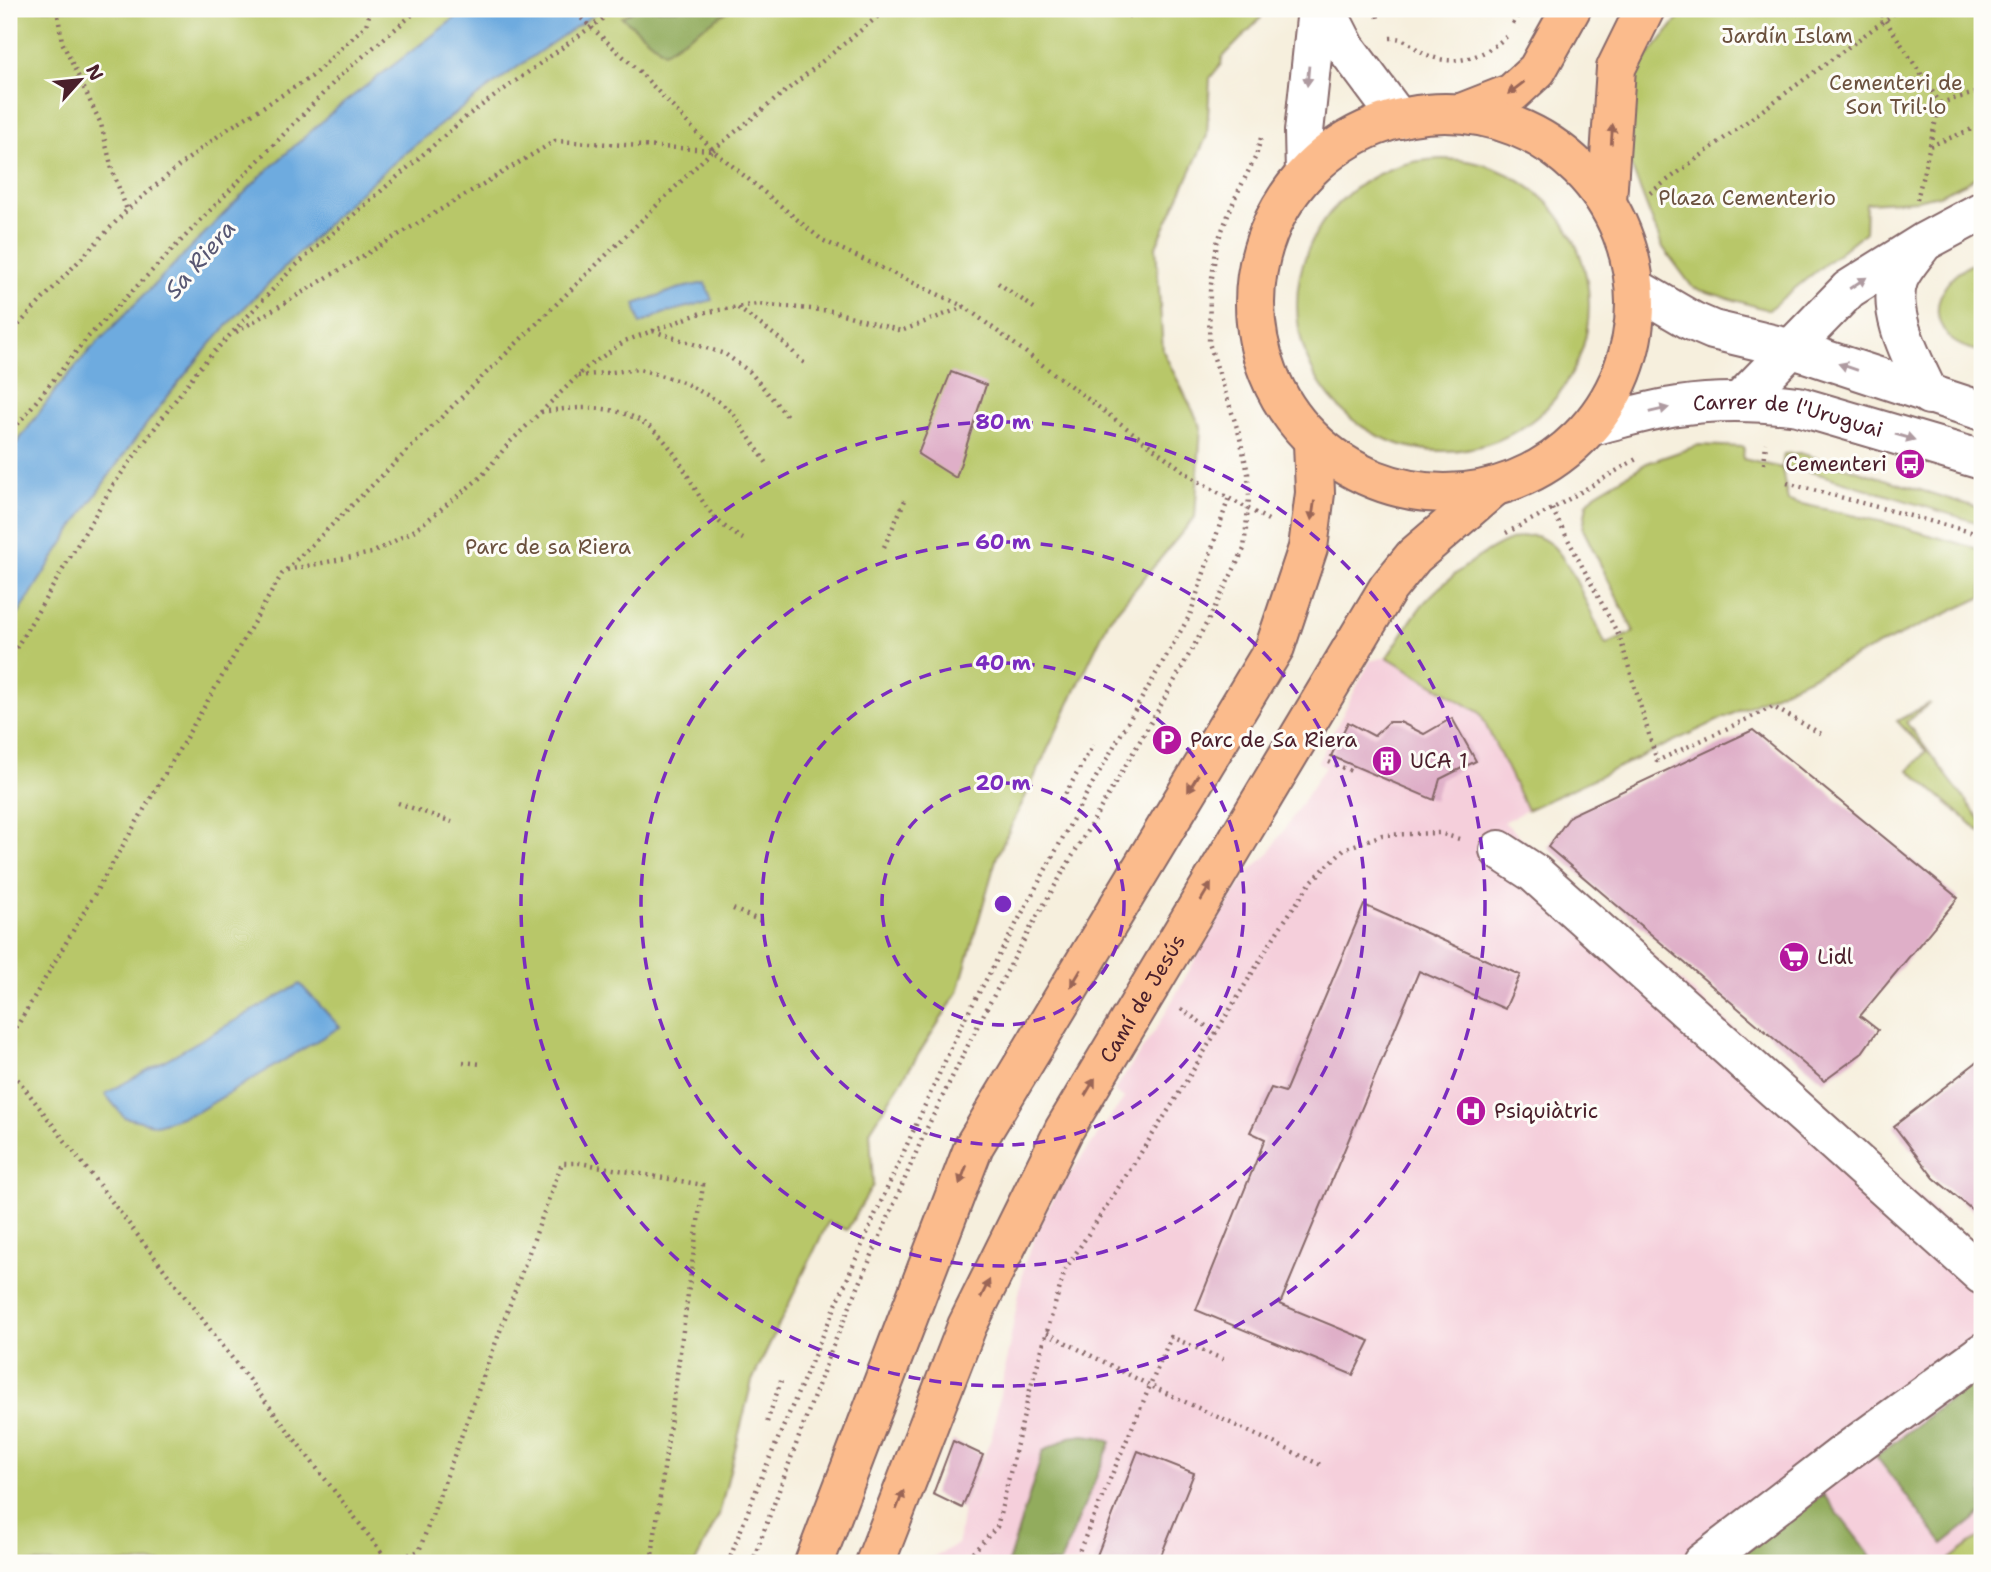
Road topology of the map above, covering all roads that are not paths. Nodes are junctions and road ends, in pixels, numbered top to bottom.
1 (1317, 9) edge
2 (1326, 9) edge
3 (1571, 9) edge
4 (1645, 9) edge
5 (1461, 113) junction
6 (1399, 119) junction
7 (1305, 174) junction
8 (1607, 201) junction
9 (1982, 211) edge
10 (1924, 242) junction
11 (1637, 289) junction
12 (1793, 349) junction
13 (1929, 395) junction
14 (1741, 400) junction
15 (1982, 411) edge
16 (1592, 426) junction
17 (1313, 443) junction
18 (1982, 460) edge
19 (1494, 486) junction
20 (1499, 850) road end
21 (1982, 1275) edge
22 (1982, 1353) edge
23 (814, 1563) edge
24 (875, 1563) edge
25 (1702, 1563) edge

1 -> 7 street
2 - 6 street
3 -> 5 main road
8 -> 4 main road
5 - 6 main road
5 - 8 main road
6 - 7 main road
7 - 17 main road
8 - 11 main road
9 - 10 street
12 -> 10 street
10 - 13 street
11 - 12 street
11 - 16 main road
13 -> 12 street
12 - 14 street
13 - 15 street
16 -> 14 street, Carrer de l'Uruguai
14 -> 18 street, Carrer de l'Uruguai
16 - 19 main road
17 - 19 main road
17 -> 23 main road
24 -> 19 main road, Camí de Jesús
20 - 21 street
22 - 25 street

